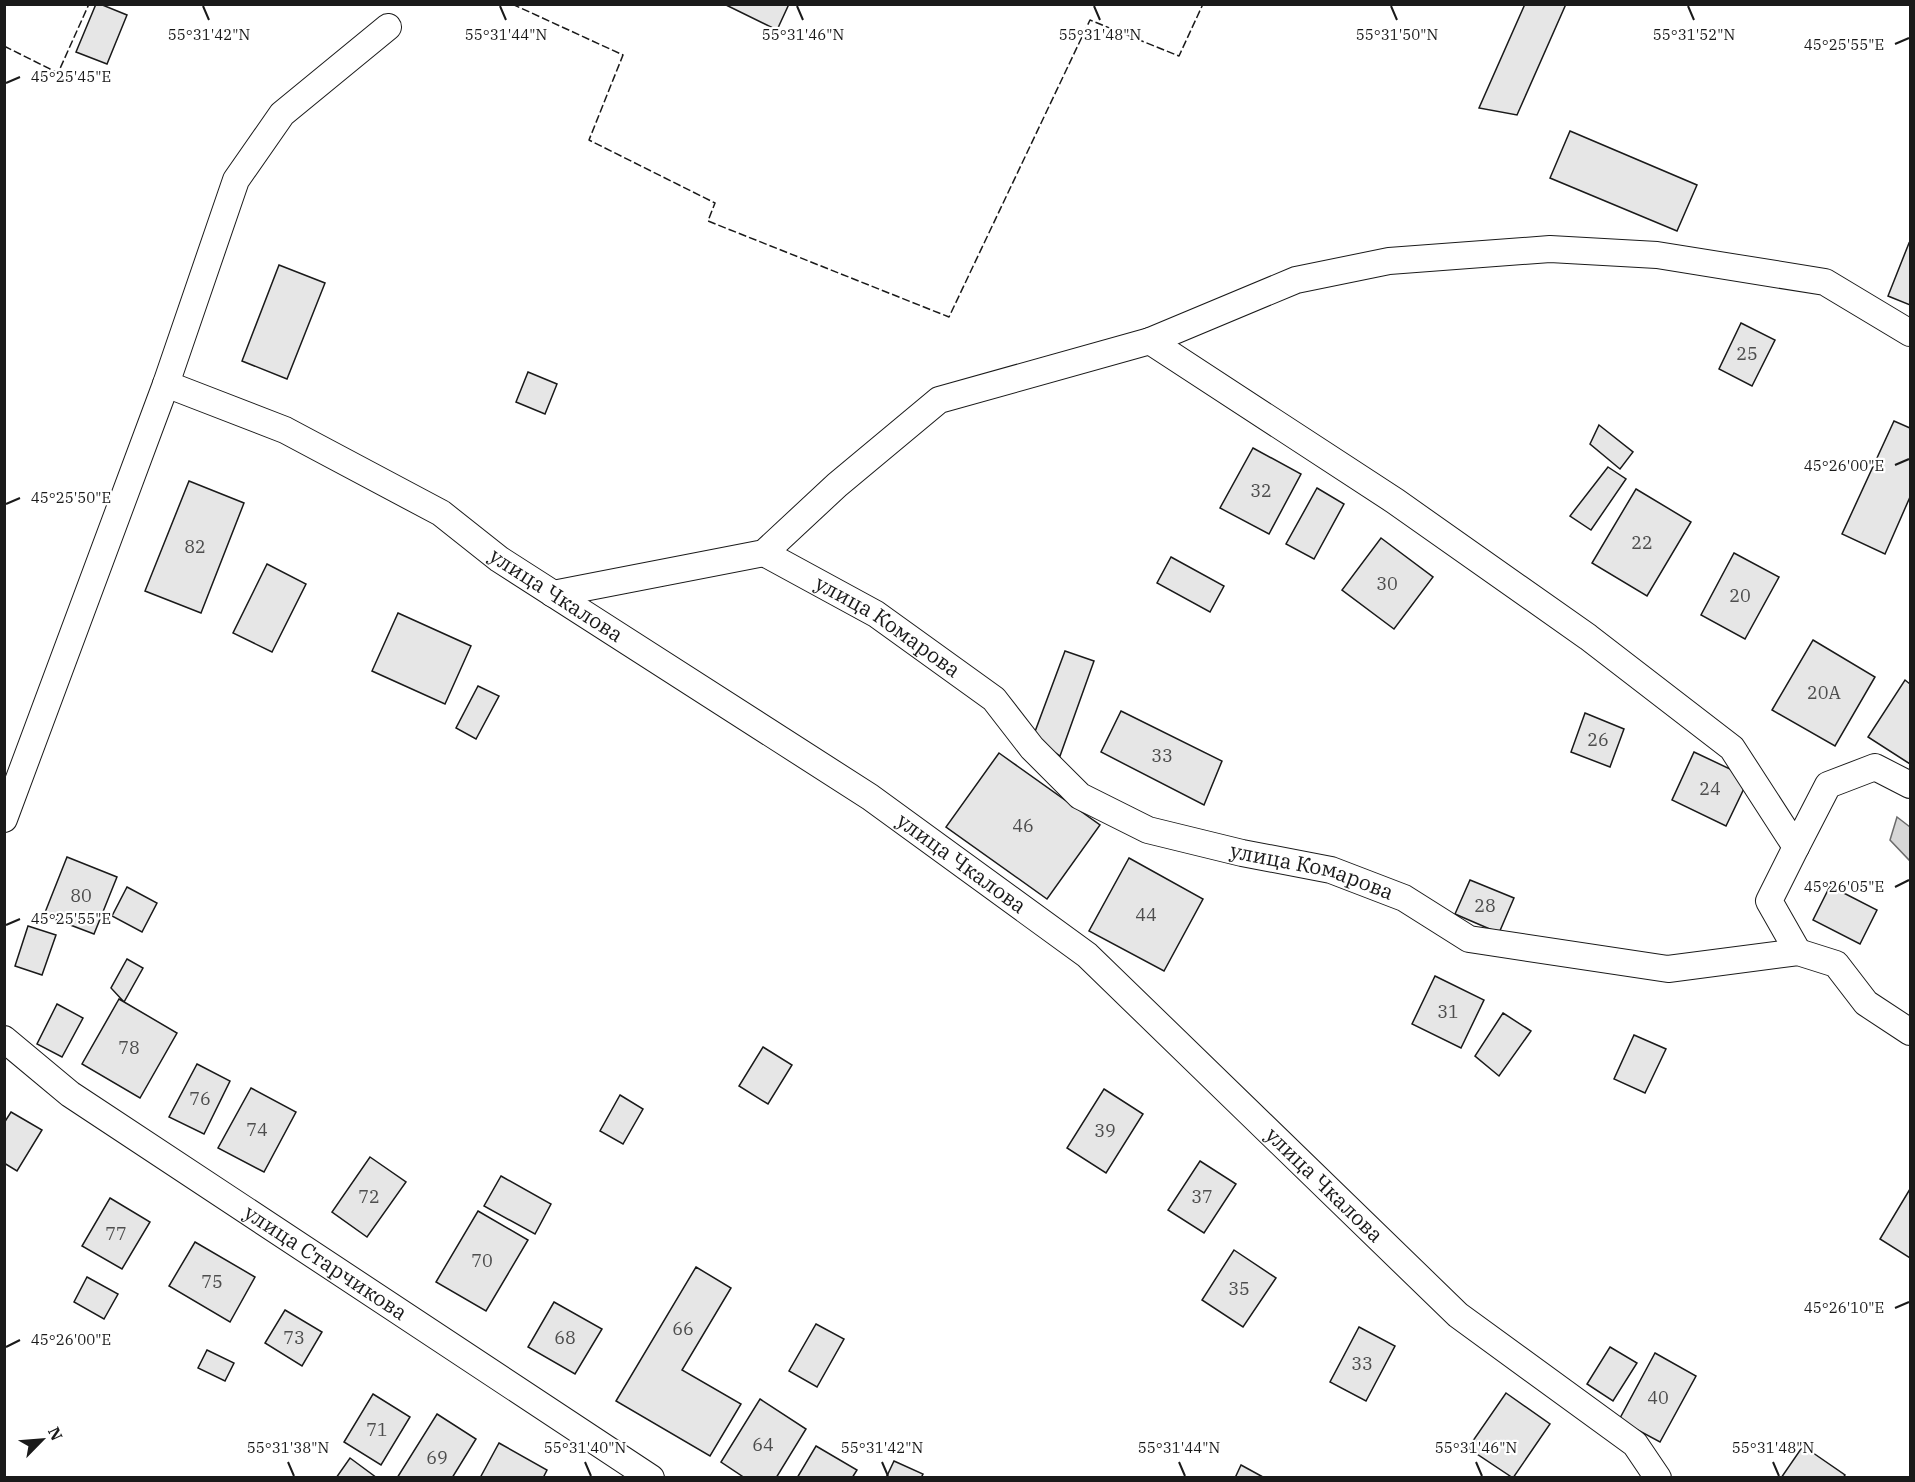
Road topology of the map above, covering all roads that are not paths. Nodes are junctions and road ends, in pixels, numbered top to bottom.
1 (388, 27) dead end
2 (1911, 333) edge
3 (1150, 341) junction
4 (166, 384) junction
5 (764, 553) junction
6 (553, 594) junction
7 (1911, 785) edge
8 (4, 819) edge
9 (1796, 847) junction
10 (1798, 952) junction
11 (1911, 1032) edge
12 (4, 1039) edge
13 (651, 1478) edge
14 (1658, 1478) edge

1 - 4 street
2 - 3 street
3 - 5 street
3 - 9 street
4 - 6 street, улица Чкалова
4 - 8 street
5 - 6 street
5 - 10 street, улица Комарова
6 - 14 street, улица Чкалова
7 - 9 street
9 - 10 street
10 - 11 street, улица Комарова
12 - 13 street, улица Старчикова

